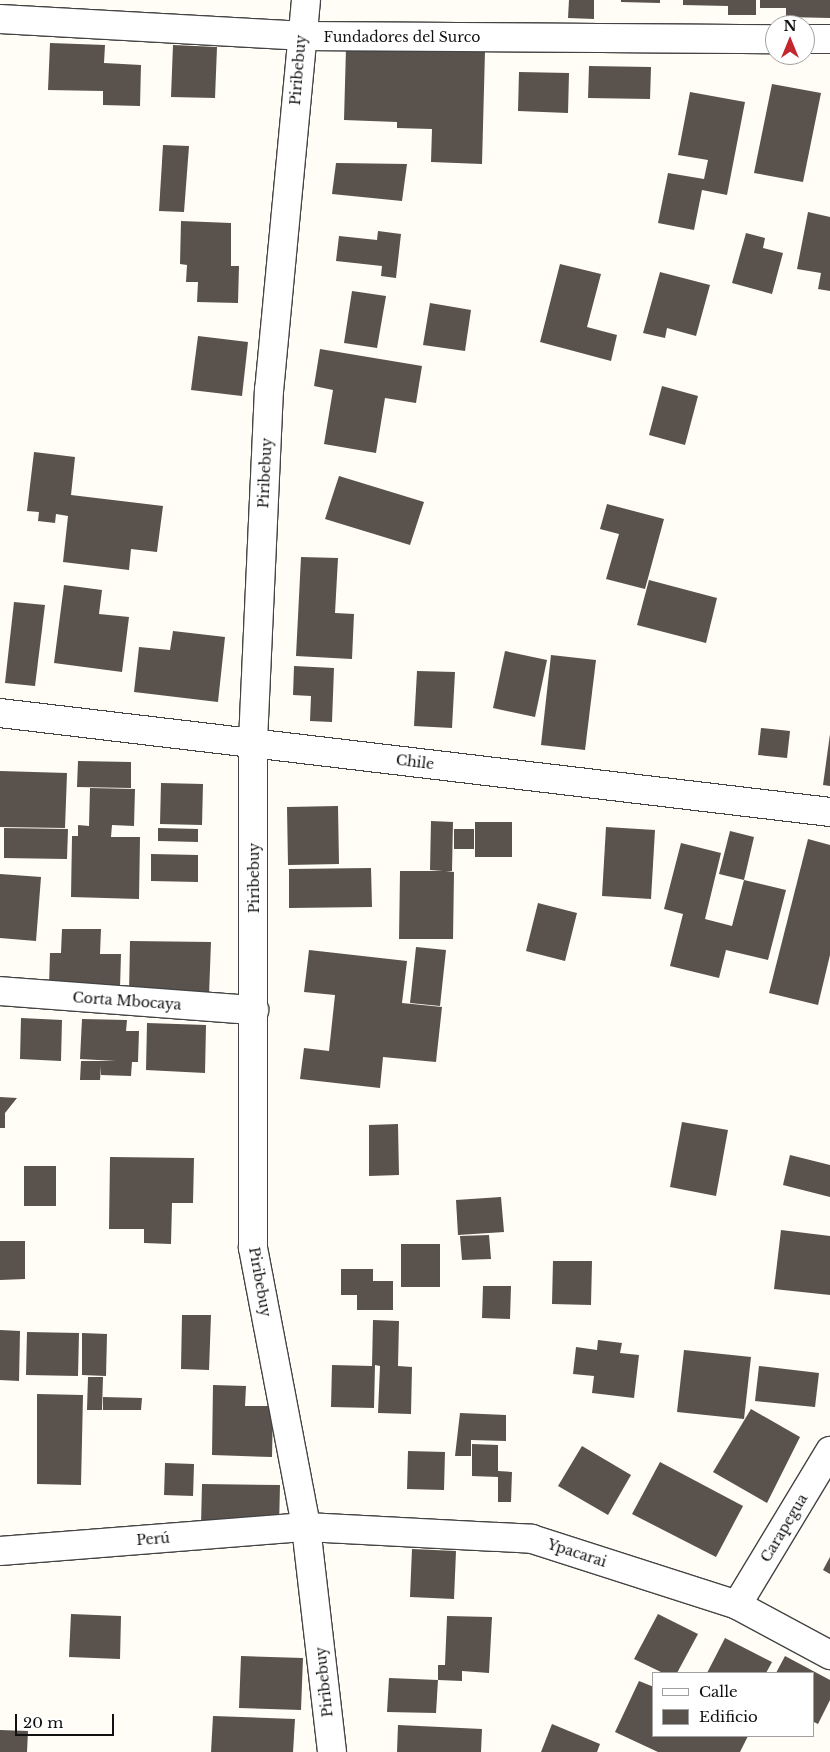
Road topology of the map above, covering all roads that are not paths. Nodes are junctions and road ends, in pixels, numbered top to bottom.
1 (306, 0) edge
2 (0, 19) edge
3 (301, 36) junction
4 (765, 39) edge
5 (815, 39) edge
6 (830, 39) edge
7 (0, 713) edge
8 (253, 742) junction
9 (830, 812) edge
10 (0, 991) edge
11 (254, 1010) junction
12 (830, 1451) edge
13 (306, 1527) junction
14 (0, 1551) edge
15 (737, 1605) junction
16 (830, 1655) edge
17 (332, 1752) edge

1 - 3 street, Piribebuy
2 - 3 street, Fundadores del Surco
3 - 4 street, Fundadores del Surco
3 - 8 street, Piribebuy
5 - 6 street
7 - 8 street, Chile
8 - 9 street, Chile
8 - 11 street, Piribebuy
10 - 11 street, Corta Mbocaya
11 - 13 street, Piribebuy
12 - 15 street, Carapegua
13 - 14 street, Perú
13 - 15 street, Ypacarai
13 - 17 street, Piribebuy
15 - 16 street, Ypacarai

